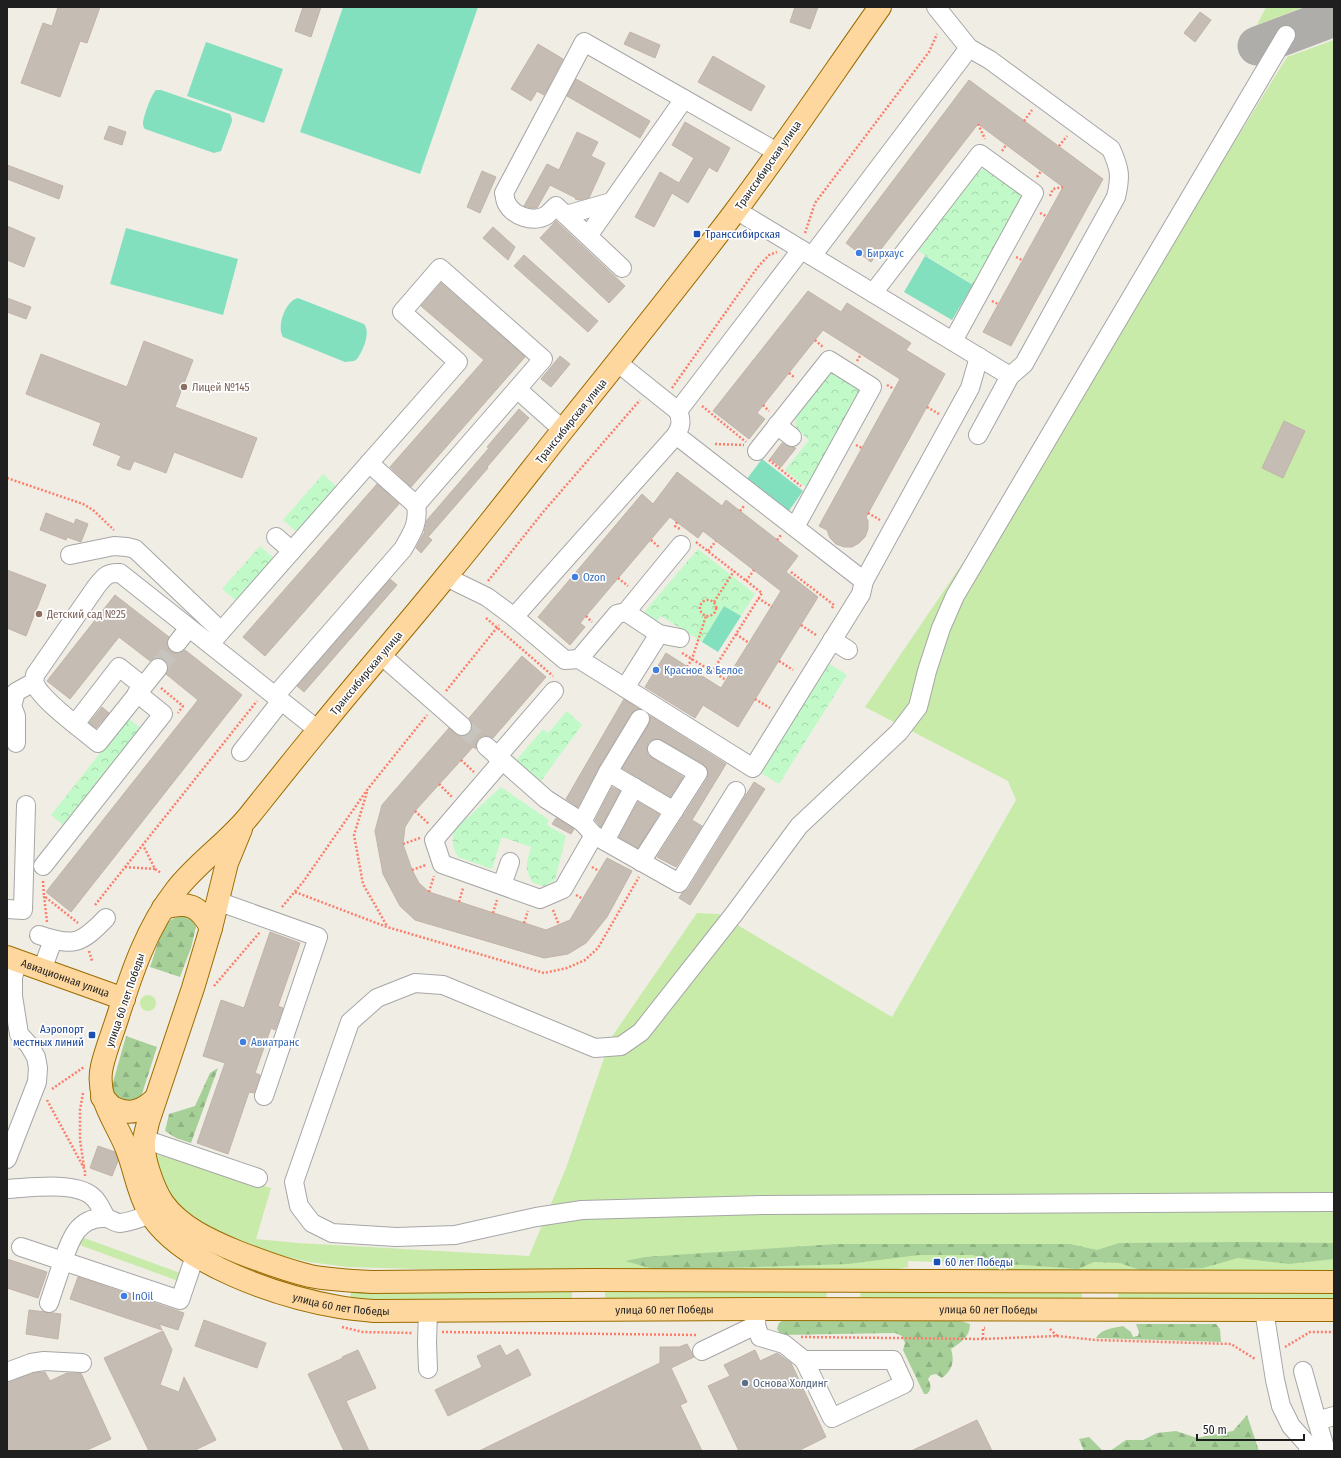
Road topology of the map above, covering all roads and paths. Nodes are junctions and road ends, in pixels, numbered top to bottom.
1 (880, 7) edge
2 (940, 12) edge
3 (1286, 35) dead end
4 (969, 48) junction
5 (684, 99) junction
6 (1034, 106) dead end
7 (1024, 120) dead end
8 (978, 124) dead end
9 (1070, 132) dead end
10 (984, 138) dead end
11 (1006, 145) dead end
12 (1059, 146) dead end
13 (1002, 151) dead end
14 (777, 152) junction
15 (1042, 171) dead end
16 (1037, 177) dead end
17 (1063, 186) dead end
18 (1054, 189) dead end
19 (612, 202) junction
20 (736, 210) junction
21 (1040, 213) dead end
22 (566, 215) junction
23 (1046, 216) dead end
24 (588, 236) junction
25 (802, 250) junction
26 (1016, 257) dead end
27 (1022, 260) dead end
28 (622, 268) dead end
29 (873, 293) junction
30 (992, 301) dead end
31 (998, 304) dead end
32 (815, 340) dead end
33 (953, 341) junction
34 (821, 345) dead end
35 (862, 354) dead end
36 (979, 357) junction
37 (859, 359) dead end
38 (618, 363) junction
39 (789, 373) dead end
40 (1010, 376) junction
41 (795, 378) dead end
42 (890, 387) dead end
43 (970, 388) junction
44 (516, 389) junction
45 (650, 389) junction
46 (894, 389) dead end
47 (664, 400) junction
48 (996, 402) junction
49 (700, 405) dead end
50 (763, 405) dead end
51 (927, 407) dead end
52 (678, 411) junction
53 (939, 414) dead end
54 (773, 418) junction
55 (563, 430) junction
56 (676, 435) junction
57 (978, 435) dead end
58 (792, 437) dead end
59 (714, 444) dead end
60 (857, 445) dead end
61 (862, 448) dead end
62 (757, 450) joint
63 (369, 463) junction
64 (7, 478) edge
65 (813, 495) junction
66 (416, 505) junction
67 (742, 507) dead end
68 (740, 511) dead end
69 (868, 513) dead end
70 (880, 520) dead end
71 (677, 522) dead end
72 (788, 532) junction
73 (276, 537) dead end
74 (686, 539) junction
75 (651, 540) dead end
76 (777, 540) dead end
77 (716, 541) dead end
78 (654, 543) dead end
79 (135, 550) junction
80 (292, 551) junction
81 (708, 552) junction
82 (70, 555) dead end
83 (754, 570) dead end
84 (734, 571) junction
85 (791, 572) dead end
86 (446, 577) junction
87 (618, 578) dead end
88 (746, 581) junction
89 (864, 581) junction
90 (487, 582) dead end
91 (630, 588) dead end
92 (758, 598) junction
93 (714, 602) junction
94 (834, 605) dead end
95 (772, 607) dead end
96 (626, 612) junction
97 (511, 615) junction
98 (586, 616) dead end
99 (706, 616) junction
100 (589, 619) dead end
101 (801, 625) dead end
102 (189, 628) junction
103 (497, 628) junction
104 (659, 634) junction
105 (736, 634) junction
106 (824, 637) junction
107 (216, 638) junction
108 (680, 638) dead end
109 (750, 643) dead end
110 (177, 644) tunnel mouth
111 (848, 650) dead end
112 (380, 655) junction
113 (579, 659) junction
114 (692, 659) junction
115 (779, 661) dead end
116 (687, 667) dead end
117 (158, 668) tunnel mouth
118 (793, 670) dead end
119 (712, 672) junction
120 (726, 680) dead end
121 (34, 682) junction
122 (555, 684) joint
123 (625, 688) junction
124 (140, 690) junction
125 (274, 696) junction
126 (755, 699) dead end
127 (436, 703) junction
128 (9, 705) edge
129 (770, 708) dead end
130 (640, 719) dead end
131 (75, 724) junction
132 (462, 726) tunnel mouth
133 (318, 730) junction
134 (16, 743) dead end
135 (657, 749) dead end
136 (241, 752) dead end
137 (495, 755) junction
138 (461, 760) dead end
139 (466, 765) dead end
140 (608, 772) junction
141 (439, 784) dead end
142 (634, 787) junction
143 (367, 790) junction
144 (736, 791) dead end
145 (456, 800) dead end
146 (26, 805) dead end
147 (415, 811) dead end
148 (674, 811) junction
149 (244, 822) junction
150 (582, 822) junction
151 (432, 827) dead end
152 (600, 838) junction
153 (412, 841) dead end
154 (403, 844) dead end
155 (143, 845) junction
156 (510, 862) dead end
157 (43, 866) dead end
158 (125, 867) junction
159 (421, 867) dead end
160 (594, 868) dead end
161 (155, 869) junction
162 (641, 869) junction
163 (412, 870) dead end
164 (599, 871) dead end
165 (161, 873) dead end
166 (431, 884) dead end
167 (502, 886) junction
168 (429, 892) dead end
169 (461, 894) dead end
170 (577, 896) dead end
171 (583, 899) dead end
172 (217, 901) junction
173 (459, 902) dead end
174 (495, 905) dead end
175 (163, 908) junction
176 (7, 909) edge
177 (493, 912) dead end
178 (100, 913) joint
179 (527, 915) dead end
180 (556, 917) dead end
181 (270, 921) junction
182 (524, 923) dead end
183 (559, 925) dead end
184 (387, 927) junction
185 (211, 928) junction
186 (47, 938) junction
187 (84, 938) junction
188 (12, 959) edge
189 (92, 961) dead end
190 (42, 970) junction
191 (213, 989) dead end
192 (124, 999) junction
193 (13, 1033) edge
194 (86, 1072) dead end
195 (40, 1089) junction
196 (93, 1092) junction
197 (264, 1096) dead end
198 (155, 1099) junction
199 (144, 1140) junction
200 (7, 1159) edge
201 (85, 1170) junction
202 (258, 1178) dead end
203 (7, 1189) edge
204 (86, 1192) junction
205 (1334, 1202) edge
206 (150, 1214) junction
207 (106, 1218) junction
208 (21, 1247) dead end
209 (195, 1256) junction
210 (63, 1261) junction
211 (591, 1280) junction
212 (1102, 1282) junction
213 (1334, 1282) edge
214 (49, 1303) dead end
215 (1102, 1310) junction
216 (1264, 1310) junction
217 (1334, 1310) edge
218 (428, 1311) junction
219 (591, 1311) junction
220 (756, 1317) junction
221 (983, 1328) dead end
222 (1051, 1329) dead end
223 (1334, 1332) edge
224 (1057, 1336) junction
225 (800, 1337) dead end
226 (983, 1339) junction
227 (702, 1351) dead end
228 (804, 1360) junction
229 (82, 1363) dead end
230 (1273, 1366) junction
231 (428, 1369) dead end
232 (7, 1372) edge
233 (1302, 1372) dead end
234 (1326, 1418) edge
235 (1316, 1446) edge

1 - 14 main road, Транссибирская улица
2 - 4 lane
2 - 25 path
3 - 205 lane
4 - 25 lane
4 - 40 lane
5 - 14 lane
5 - 19 lane
5 - 22 lane
6 - 7 path
8 - 10 path
9 - 12 path
11 - 13 path
14 - 20 main road, Транссибирская улица
15 - 16 path
17 - 18 path
19 - 22 lane
19 - 24 lane
20 - 25 lane
20 - 38 main road, Транссибирская улица
21 - 23 path
22 - 24 lane
24 - 28 lane
25 - 29 lane
25 - 47 path
25 - 52 lane
26 - 27 path
29 - 33 lane
29 - 33 lane
30 - 31 path
32 - 34 path
33 - 36 lane
35 - 37 path
36 - 40 lane
36 - 43 lane
38 - 45 lane
38 - 55 main road, Транссибирская улица
39 - 41 path
40 - 48 lane
42 - 46 path
43 - 48 lane
43 - 89 lane
44 - 55 lane
44 - 63 lane
44 - 66 lane
45 - 47 lane
45 - 90 path
47 - 52 lane
48 - 57 lane
49 - 59 path
50 - 54 path
51 - 53 path
52 - 56 lane
54 - 58 lane
54 - 62 lane
54 - 65 lane
55 - 86 main road, Транссибирская улица
56 - 72 lane
56 - 97 lane
60 - 61 path
62 - 65 path
63 - 66 lane
63 - 80 lane
64 - 79 path
65 - 72 lane
66 - 125 lane
67 - 68 path
69 - 70 path
71 - 74 path
72 - 76 path
72 - 89 lane
73 - 80 lane
74 - 81 path
74 - 96 lane
75 - 78 path
77 - 81 path
79 - 82 lane
79 - 107 lane
80 - 107 lane
81 - 84 path
83 - 88 path
84 - 88 path
84 - 93 path
85 - 94 path
86 - 97 lane
86 - 112 main road, Транссибирская улица
87 - 91 path
88 - 92 path
89 - 106 lane
92 - 95 path
92 - 105 path
93 - 99 path
93 - 99 path
96 - 104 lane
96 - 113 lane
97 - 103 path
97 - 113 lane
98 - 100 path
99 - 114 path
101 - 106 path
102 - 107 lane
102 - 110 lane
102 - 121 lane
103 - 122 path
103 - 127 path
104 - 108 lane
104 - 123 lane
105 - 109 path
105 - 119 path
106 - 111 lane
106 - 123 lane
107 - 125 lane
112 - 127 lane
112 - 133 main road, Транссибирская улица
113 - 123 lane
114 - 116 path
114 - 119 path
115 - 118 path
117 - 124 lane
119 - 120 path
121 - 128 lane
121 - 131 lane
122 - 137 lane
124 - 131 lane
124 - 131 lane
124 - 157 lane
125 - 133 lane
125 - 136 lane
125 - 155 path
126 - 129 path
127 - 132 lane
127 - 143 path
128 - 134 lane
130 - 140 lane
133 - 149 main road, Транссибирская улица
135 - 148 lane
137 - 150 lane
137 - 167 lane
138 - 139 path
140 - 142 lane
140 - 150 lane
141 - 145 path
142 - 148 lane
142 - 152 lane
143 - 184 path
143 - 184 path
144 - 162 lane
146 - 176 lane
147 - 151 path
148 - 162 lane
149 - 172 main road, улица 60 лет Победы
149 - 175 main road, улица 60 лет Победы
150 - 152 lane
152 - 162 lane
152 - 167 lane
153 - 154 path
155 - 158 path
155 - 161 path
156 - 167 lane
158 - 161 path
158 - 178 path
159 - 163 path
160 - 164 path
161 - 165 path
162 - 184 path
166 - 168 path
169 - 173 path
170 - 171 path
172 - 181 lane
172 - 185 main road, улица 60 лет Победы
174 - 177 path
175 - 185 main road
175 - 192 main road, улица 60 лет Победы
178 - 187 lane
179 - 182 path
180 - 183 path
181 - 191 path
181 - 197 lane
185 - 198 main road, улица 60 лет Победы
186 - 187 lane
186 - 187 path
186 - 190 lane
187 - 189 path
188 - 190 main road, Авиационная улица
188 - 193 lane
190 - 192 main road, Авиационная улица
192 - 196 main road, улица 60 лет Победы
193 - 195 lane
194 - 195 path
195 - 200 lane
195 - 201 path
196 - 198 main road
196 - 201 path
196 - 206 main road, улица 60 лет Победы
198 - 199 main road, улица 60 лет Победы
199 - 202 lane
199 - 211 main road, улица 60 лет Победы
201 - 204 path
203 - 204 lane
204 - 207 lane
206 - 207 lane
206 - 209 main road, улица 60 лет Победы
207 - 210 lane
208 - 210 lane
209 - 210 lane
209 - 218 main road, улица 60 лет Победы
210 - 214 lane
211 - 212 main road, улица 60 лет Победы
211 - 219 main road
212 - 213 main road, улица 60 лет Победы
212 - 215 main road
215 - 216 main road, улица 60 лет Победы
215 - 220 main road, улица 60 лет Победы
216 - 217 main road, улица 60 лет Победы
216 - 230 lane
218 - 219 main road, улица 60 лет Победы
218 - 231 lane
219 - 220 main road, улица 60 лет Победы
220 - 227 lane
220 - 228 lane
221 - 226 path
222 - 224 path
223 - 230 path
224 - 226 path
224 - 230 path
225 - 226 path
228 - 228 lane
229 - 232 lane
230 - 235 lane
233 - 234 lane
234 - 235 lane

